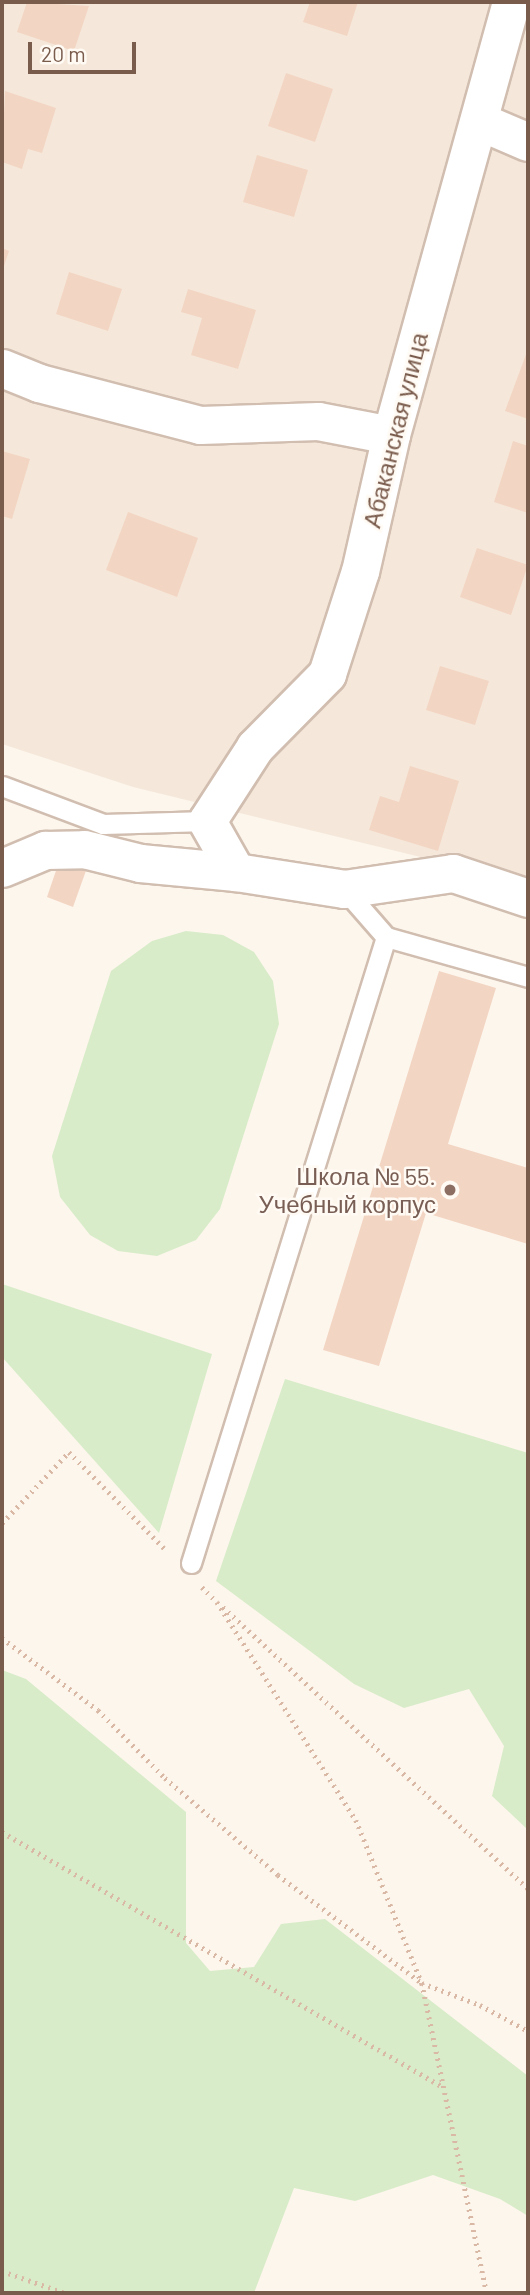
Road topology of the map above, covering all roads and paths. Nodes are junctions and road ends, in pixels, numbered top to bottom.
1 (511, 2) edge
2 (479, 121) junction
3 (528, 142) edge
4 (2, 368) edge
5 (391, 435) junction
6 (2, 786) edge
7 (207, 821) junction
8 (2, 868) edge
9 (236, 872) junction
10 (344, 889) junction
11 (528, 898) edge
12 (386, 937) junction
13 (528, 976) edge
14 (2, 1522) edge
15 (171, 1555) dead end
16 (191, 1563) dead end
17 (199, 1583) dead end
18 (218, 1602) junction
19 (2, 1638) edge
20 (2, 1832) edge
21 (528, 1888) edge
22 (422, 1983) junction
23 (528, 2031) edge
24 (444, 2088) junction
25 (2, 2271) edge
26 (65, 2293) edge
27 (487, 2293) edge

1 - 2 street, Абаканская улица
2 - 3 street
2 - 5 street, Абаканская улица
4 - 5 street
5 - 7 street, Абаканская улица
6 - 7 lane
7 - 9 street
8 - 9 street
9 - 10 street
10 - 11 street
10 - 12 lane
12 - 13 lane
12 - 16 lane
14 - 15 path
17 - 18 path
18 - 21 path
18 - 22 path
19 - 22 path
20 - 24 path
22 - 23 path
22 - 24 path
24 - 27 path
25 - 26 path

